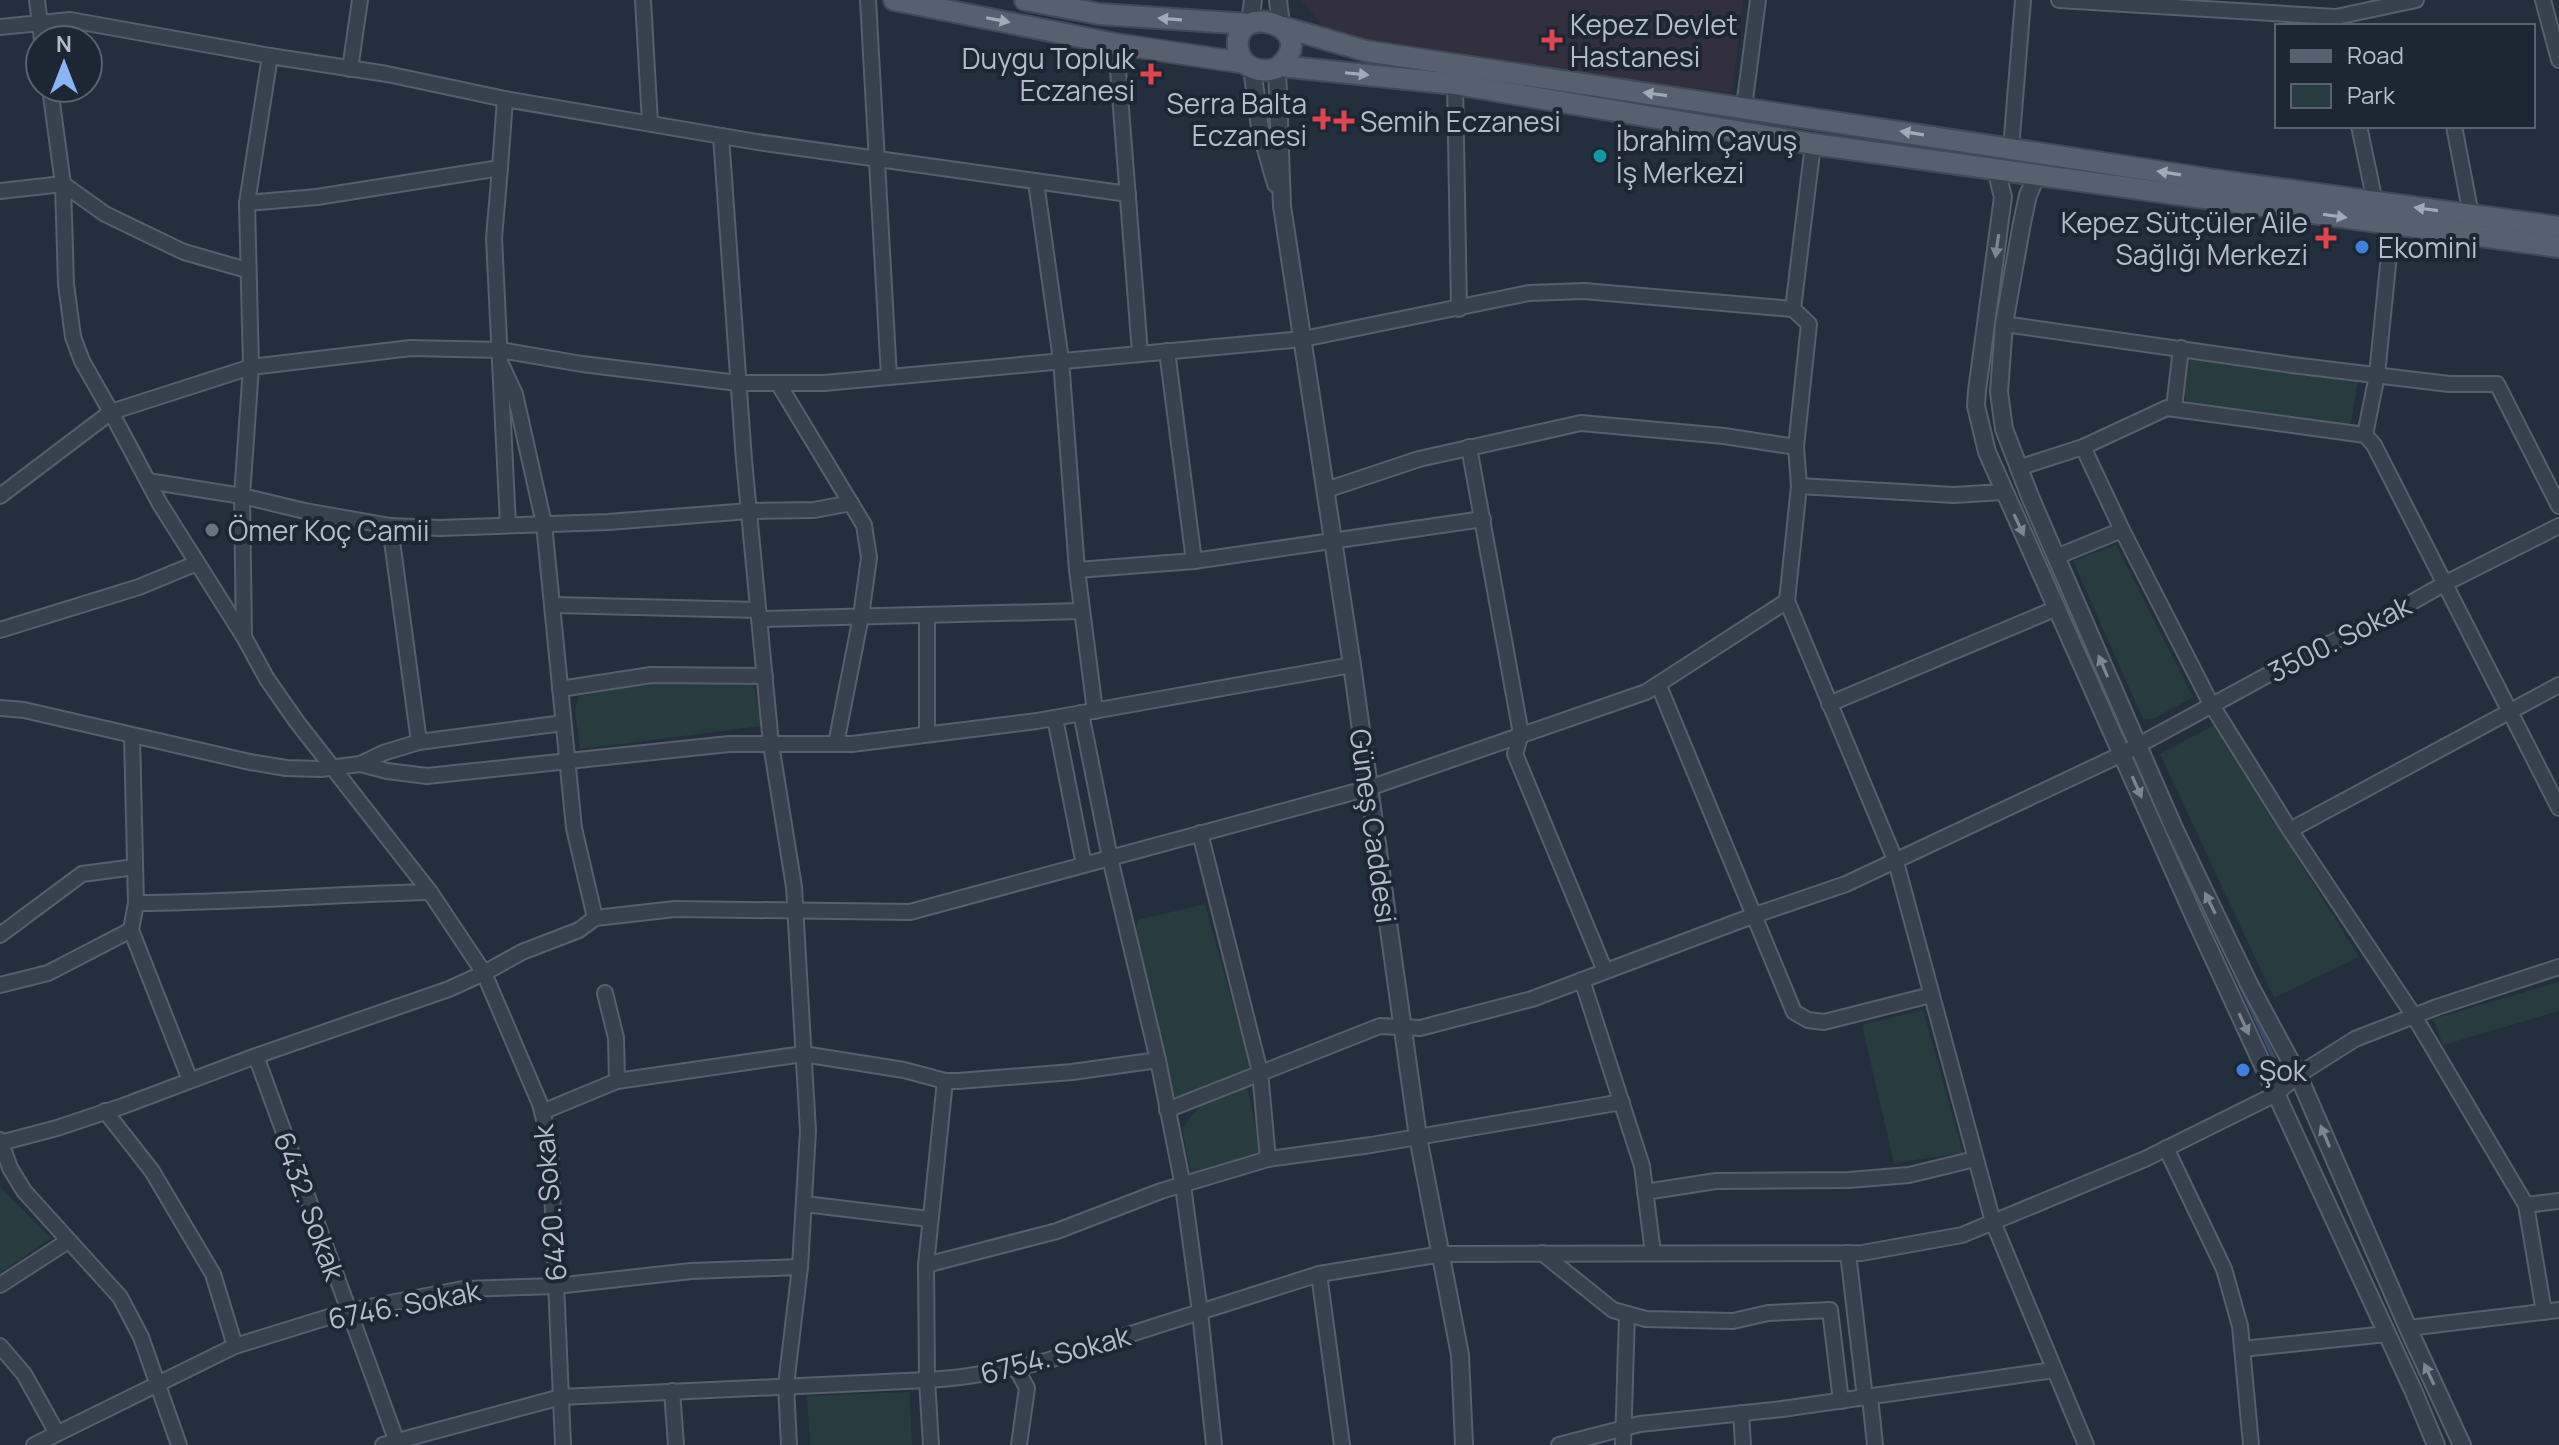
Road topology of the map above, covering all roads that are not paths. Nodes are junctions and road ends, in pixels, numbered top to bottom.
1 (37, 0) edge
2 (360, 0) edge
3 (643, 0) edge
4 (868, 0) edge
5 (894, 0) edge
6 (1025, 0) edge
7 (1253, 0) edge
8 (1278, 0) edge
9 (1758, 0) edge
10 (2023, 0) edge
11 (2059, 0) edge
12 (2416, 0) edge
13 (2543, 0) edge
14 (2230, 5) edge
15 (1099, 7) edge
16 (2282, 7) edge
17 (2337, 22) edge
18 (40, 23) junction
19 (1249, 24) junction
20 (1282, 26) junction
21 (0, 27) edge
22 (1116, 44) junction
23 (270, 56) junction
24 (2559, 60) edge
25 (1248, 66) junction
26 (1278, 67) junction
27 (350, 69) junction
28 (1455, 84) junction
29 (505, 99) junction
30 (52, 104) edge
31 (1744, 107) junction
32 (650, 123) junction
33 (2359, 128) edge
34 (2454, 128) edge
35 (721, 136) junction
36 (1813, 144) junction
37 (2011, 149) junction
38 (876, 161) junction
39 (500, 168) junction
40 (1996, 169) junction
41 (2037, 175) junction
42 (1036, 182) junction
43 (63, 184) junction
44 (0, 191) edge
45 (1128, 194) junction
46 (2375, 202) junction
47 (247, 203) junction
48 (1282, 206) junction
49 (2471, 215) junction
50 (2392, 225) junction
51 (2559, 227) edge
52 (2559, 247) edge
53 (247, 270) junction
54 (1459, 309) junction
55 (1793, 309) junction
56 (2004, 324) junction
57 (1303, 339) junction
58 (2181, 348) junction
59 (500, 350) junction
60 (1167, 351) junction
61 (1140, 353) junction
62 (1061, 360) junction
63 (502, 366) junction
64 (251, 367) junction
65 (2377, 375) junction
66 (889, 377) junction
67 (738, 383) junction
68 (778, 383) junction
69 (2174, 408) junction
70 (111, 412) junction
71 (2365, 435) junction
72 (1469, 447) junction
73 (1796, 447) junction
74 (2083, 447) junction
75 (2018, 468) junction
76 (148, 481) junction
77 (1799, 486) junction
78 (2, 488) edge
79 (1326, 490) junction
80 (2003, 492) junction
81 (242, 496) junction
82 (851, 503) junction
83 (2559, 506) edge
84 (749, 511) junction
85 (1483, 519) junction
86 (544, 524) junction
87 (508, 525) junction
88 (390, 526) junction
89 (2559, 526) edge
90 (2122, 530) junction
91 (1333, 542) junction
92 (2056, 557) junction
93 (1194, 561) junction
94 (197, 563) junction
95 (1077, 570) junction
96 (2444, 584) junction
97 (1787, 601) junction
98 (553, 605) junction
99 (2057, 608) junction
100 (1082, 611) junction
101 (759, 614) junction
102 (927, 615) junction
103 (861, 616) junction
104 (0, 630) edge
105 (244, 637) junction
106 (1352, 665) junction
107 (765, 676) junction
108 (2559, 685) edge
109 (1659, 686) junction
110 (560, 689) junction
111 (1829, 704) junction
112 (2211, 704) junction
113 (0, 708) edge
114 (1088, 712) junction
115 (2509, 712) junction
116 (1055, 718) junction
117 (563, 723) junction
118 (927, 734) junction
119 (1521, 734) junction
120 (132, 736) junction
121 (419, 742) junction
122 (771, 744) junction
123 (836, 744) junction
124 (2138, 746) junction
125 (2122, 754) junction
126 (566, 762) junction
127 (360, 764) junction
128 (333, 767) junction
129 (1369, 788) junction
130 (2559, 808) edge
131 (2290, 830) junction
132 (1200, 833) junction
133 (1110, 858) junction
134 (1896, 862) junction
135 (1084, 865) junction
136 (135, 867) junction
137 (430, 892) junction
138 (136, 903) junction
139 (795, 910) junction
140 (1755, 915) junction
141 (595, 918) junction
142 (131, 930) junction
143 (0, 935) edge
144 (2559, 967) edge
145 (1605, 971) junction
146 (484, 973) junction
147 (1582, 980) junction
148 (0, 985) edge
149 (605, 993) dead end
150 (1931, 995) junction
151 (2414, 1016) junction
152 (1402, 1028) junction
153 (803, 1054) junction
154 (256, 1056) junction
155 (1158, 1060) junction
156 (1260, 1072) junction
157 (2298, 1075) junction
158 (190, 1080) junction
159 (617, 1081) junction
160 (945, 1081) junction
161 (2276, 1094) junction
162 (1622, 1102) junction
163 (1167, 1110) junction
164 (105, 1111) junction
165 (542, 1112) junction
166 (1418, 1137) junction
167 (0, 1142) edge
168 (2166, 1148) junction
169 (1268, 1159) junction
170 (1975, 1159) junction
171 (1183, 1186) junction
172 (1645, 1192) junction
173 (2559, 1201) edge
174 (805, 1204) junction
175 (2526, 1205) junction
176 (929, 1219) junction
177 (1993, 1222) junction
178 (68, 1241) junction
179 (1542, 1253) junction
180 (1653, 1253) junction
181 (1848, 1253) junction
182 (1442, 1254) junction
183 (926, 1265) junction
184 (800, 1267) junction
185 (1319, 1274) junction
186 (0, 1285) edge
187 (556, 1286) junction
188 (348, 1311) junction
189 (2552, 1311) edge
190 (1200, 1312) junction
191 (1627, 1314) junction
192 (2408, 1328) junction
193 (2387, 1334) junction
194 (0, 1346) edge
195 (235, 1346) junction
196 (2242, 1349) junction
197 (1016, 1368) junction
198 (2054, 1370) junction
199 (927, 1380) junction
200 (786, 1385) junction
201 (158, 1386) junction
202 (672, 1391) junction
203 (561, 1397) junction
204 (1868, 1397) junction
205 (1841, 1401) junction
206 (1741, 1413) junction
207 (1623, 1428) junction
208 (57, 1433) junction
209 (392, 1444) edge
210 (34, 1445) edge
211 (179, 1445) edge
212 (563, 1445) edge
213 (676, 1445) edge
214 (789, 1445) edge
215 (931, 1445) edge
216 (1019, 1445) edge
217 (1214, 1445) edge
218 (1342, 1445) edge
219 (1464, 1445) edge
220 (1559, 1445) edge
221 (1623, 1445) edge
222 (1743, 1445) edge
223 (1875, 1445) edge
224 (2086, 1445) edge
225 (2251, 1445) edge
226 (2436, 1445) edge
227 (2462, 1445) edge

1 - 18 street
2 - 27 street
3 - 32 street
4 - 38 street
5 -> 22 main road
6 - 15 main road
7 - 19 street
8 - 20 street
9 - 31 street
10 - 37 street
11 - 14 street
12 - 17 street
13 - 24 street
14 - 16 street
19 -> 15 main road
16 - 17 street
18 - 21 street
18 - 23 street
19 - 20 main road
19 - 25 main road
20 - 26 main road
31 -> 20 main road
22 - 25 main road
22 - 45 street
23 - 27 street
23 - 47 street
25 - 26 main road
25 - 48 street
26 -> 28 main road
26 - 48 street
27 - 29 street
28 - 36 main road
28 - 54 street
29 - 32 street
29 - 39 street
30 - 43 street, 6420. Sokak
37 -> 31 main road
32 - 35 street
33 - 46 street
34 - 49 street
35 - 38 street
35 - 67 street
36 - 40 main road
36 - 55 street
46 -> 37 main road
38 - 42 street
38 - 66 street
39 - 47 street
39 - 59 street
40 - 41 main road
40 -> 80 street
41 -> 50 main road
41 - 56 street
42 - 45 street
42 - 62 street
43 - 44 street
43 - 53 street
43 - 70 street, 6420. Sokak
45 - 61 street
49 -> 46 main road
47 - 53 street
48 - 57 street, Güneş Caddesi
49 - 51 main road
50 - 52 main road
50 - 65 street
53 - 64 street
54 - 55 street
54 - 57 street
55 - 73 street
56 - 58 street
56 - 75 street
57 - 60 street
57 - 79 street, Güneş Caddesi
58 - 65 street
58 - 69 street
59 - 63 street
59 - 64 street
59 - 67 street
60 - 61 street
60 - 93 street
61 - 62 street
62 - 66 street
62 - 95 street
63 - 86 street
63 - 87 street
64 - 70 street
64 - 81 street
65 - 71 street
65 - 83 street
66 - 68 street
67 - 68 street
67 - 84 street
68 - 82 street
69 - 71 street
69 - 74 street
70 - 76 street, 6420. Sokak
70 - 78 street
71 - 96 street
72 - 73 street
72 - 79 street
72 - 85 street
73 - 77 street
74 - 75 street
74 - 90 street
75 - 92 street
76 - 81 street
76 - 94 street, 6420. Sokak
77 - 80 street
77 - 97 street
79 - 91 street, Güneş Caddesi
80 -> 99 street
81 - 88 street
81 - 105 street
82 - 84 street
82 - 103 street
84 - 86 street
84 - 101 street
85 - 91 street
85 - 119 street
86 - 87 street
86 - 98 street
87 - 88 street
88 - 121 street
89 - 96 street, 3500. Sokak
90 - 92 street
90 - 112 street
91 - 93 street
91 - 106 street, Güneş Caddesi
124 -> 92 street
93 - 95 street
94 - 104 street
94 - 105 street, 6420. Sokak
95 - 100 street
96 - 112 street, 3500. Sokak
96 - 115 street
97 - 109 street
97 - 111 street
98 - 101 street
98 - 110 street
99 - 111 street
99 - 125 street
100 - 102 street
100 - 114 street
101 - 103 street
101 - 107 street
102 - 103 street
102 - 118 street
103 - 123 street
105 - 128 street, 6420. Sokak
106 - 114 street
106 - 129 street, Güneş Caddesi
107 - 110 street
107 - 122 street
108 - 115 street
109 - 119 street
109 - 140 street
110 - 117 street
111 - 134 street
112 - 124 street, 3500. Sokak
112 - 131 street
113 - 120 street
114 - 116 street
114 - 133 street
115 - 130 street
115 - 131 street
116 - 118 street
116 - 135 street
117 - 121 street
117 - 126 street
118 - 123 street
119 - 129 street
119 - 145 street
120 - 128 street
120 - 136 street
121 - 127 street
122 - 123 street
122 - 126 street
122 - 139 street
124 - 125 street, 3500. Sokak
157 -> 124 street
125 - 134 street, 3500. Sokak
125 -> 161 street
126 - 127 street
126 - 141 street
127 - 128 street
128 - 137 street, 6420. Sokak
129 - 132 street
129 - 152 street, Güneş Caddesi
131 - 151 street
132 - 133 street
132 - 156 street
133 - 135 street
133 - 155 street
134 - 140 street, 3500. Sokak
134 - 150 street
135 - 139 street
136 - 138 street
136 - 143 street
137 - 138 street
137 - 146 street, 6420. Sokak
138 - 142 street
139 - 141 street
139 - 153 street
140 - 145 street, 3500. Sokak
140 - 150 street
141 - 146 street
142 - 148 street
142 - 158 street
144 - 151 street, 6754. Sokak
145 - 147 street, 3500. Sokak
146 - 154 street
146 - 165 street, 6420. Sokak
147 - 152 street, 3500. Sokak
147 - 162 street
149 - 159 street
150 - 170 street
151 - 157 street, 6754. Sokak
151 - 175 street
152 - 156 street, 3500. Sokak
152 - 166 street, Güneş Caddesi
153 - 159 street
153 - 160 street
153 - 174 street
154 - 158 street
154 - 188 street, 6432. Sokak
155 - 160 street
155 - 163 street
156 - 163 street, 3500. Sokak
156 - 169 street
157 - 161 street, 6754. Sokak
192 -> 157 street
158 - 164 street
159 - 165 street
160 - 176 street
161 - 168 street, 6754. Sokak
161 - 193 street
162 - 166 street
162 - 172 street
163 - 171 street
164 - 167 street
164 - 195 street
165 - 187 street, 6420. Sokak
166 - 169 street
166 - 182 street, Güneş Caddesi
167 - 178 street
168 - 177 street, 6754. Sokak
168 - 196 street
169 - 171 street
170 - 172 street
170 - 177 street
171 - 183 street
171 - 190 street
172 - 180 street
173 - 175 street
174 - 176 street
174 - 184 street
175 - 189 street
176 - 183 street
177 - 181 street, 6754. Sokak
177 - 198 street
178 - 186 street
178 - 201 street
179 - 180 street, 6754. Sokak
179 - 182 street, 6754. Sokak
179 - 191 street
180 - 181 street, 6754. Sokak
181 - 204 street
182 - 185 street, 6754. Sokak
182 - 219 street, Güneş Caddesi
183 - 199 street
184 - 187 street, 6746. Sokak
184 - 200 street
185 - 190 street, 6754. Sokak
185 - 218 street
187 - 188 street, 6746. Sokak
187 - 203 street, 6420. Sokak
188 - 195 street, 6746. Sokak
188 - 209 street, 6432. Sokak
189 - 192 street
190 - 197 street, 6754. Sokak
190 - 217 street
191 - 205 street
191 - 207 street
227 -> 192 street
193 - 196 street
193 - 226 street
194 - 208 street
195 - 201 street, 6746. Sokak
196 - 225 street
197 - 199 street, 6754. Sokak
197 - 216 street
198 - 204 street
198 - 224 street
199 - 200 street, 6754. Sokak
199 - 215 street
200 - 202 street, 6754. Sokak
200 - 214 street
201 - 208 street, 6746. Sokak
201 - 211 street
202 - 203 street, 6754. Sokak
202 - 213 street
203 - 209 street, 6754. Sokak
203 - 212 street, 6420. Sokak
204 - 205 street
204 - 223 street
205 - 206 street
206 - 207 street
206 - 222 street
207 - 220 street
207 - 221 street
208 - 210 street, 6746. Sokak

